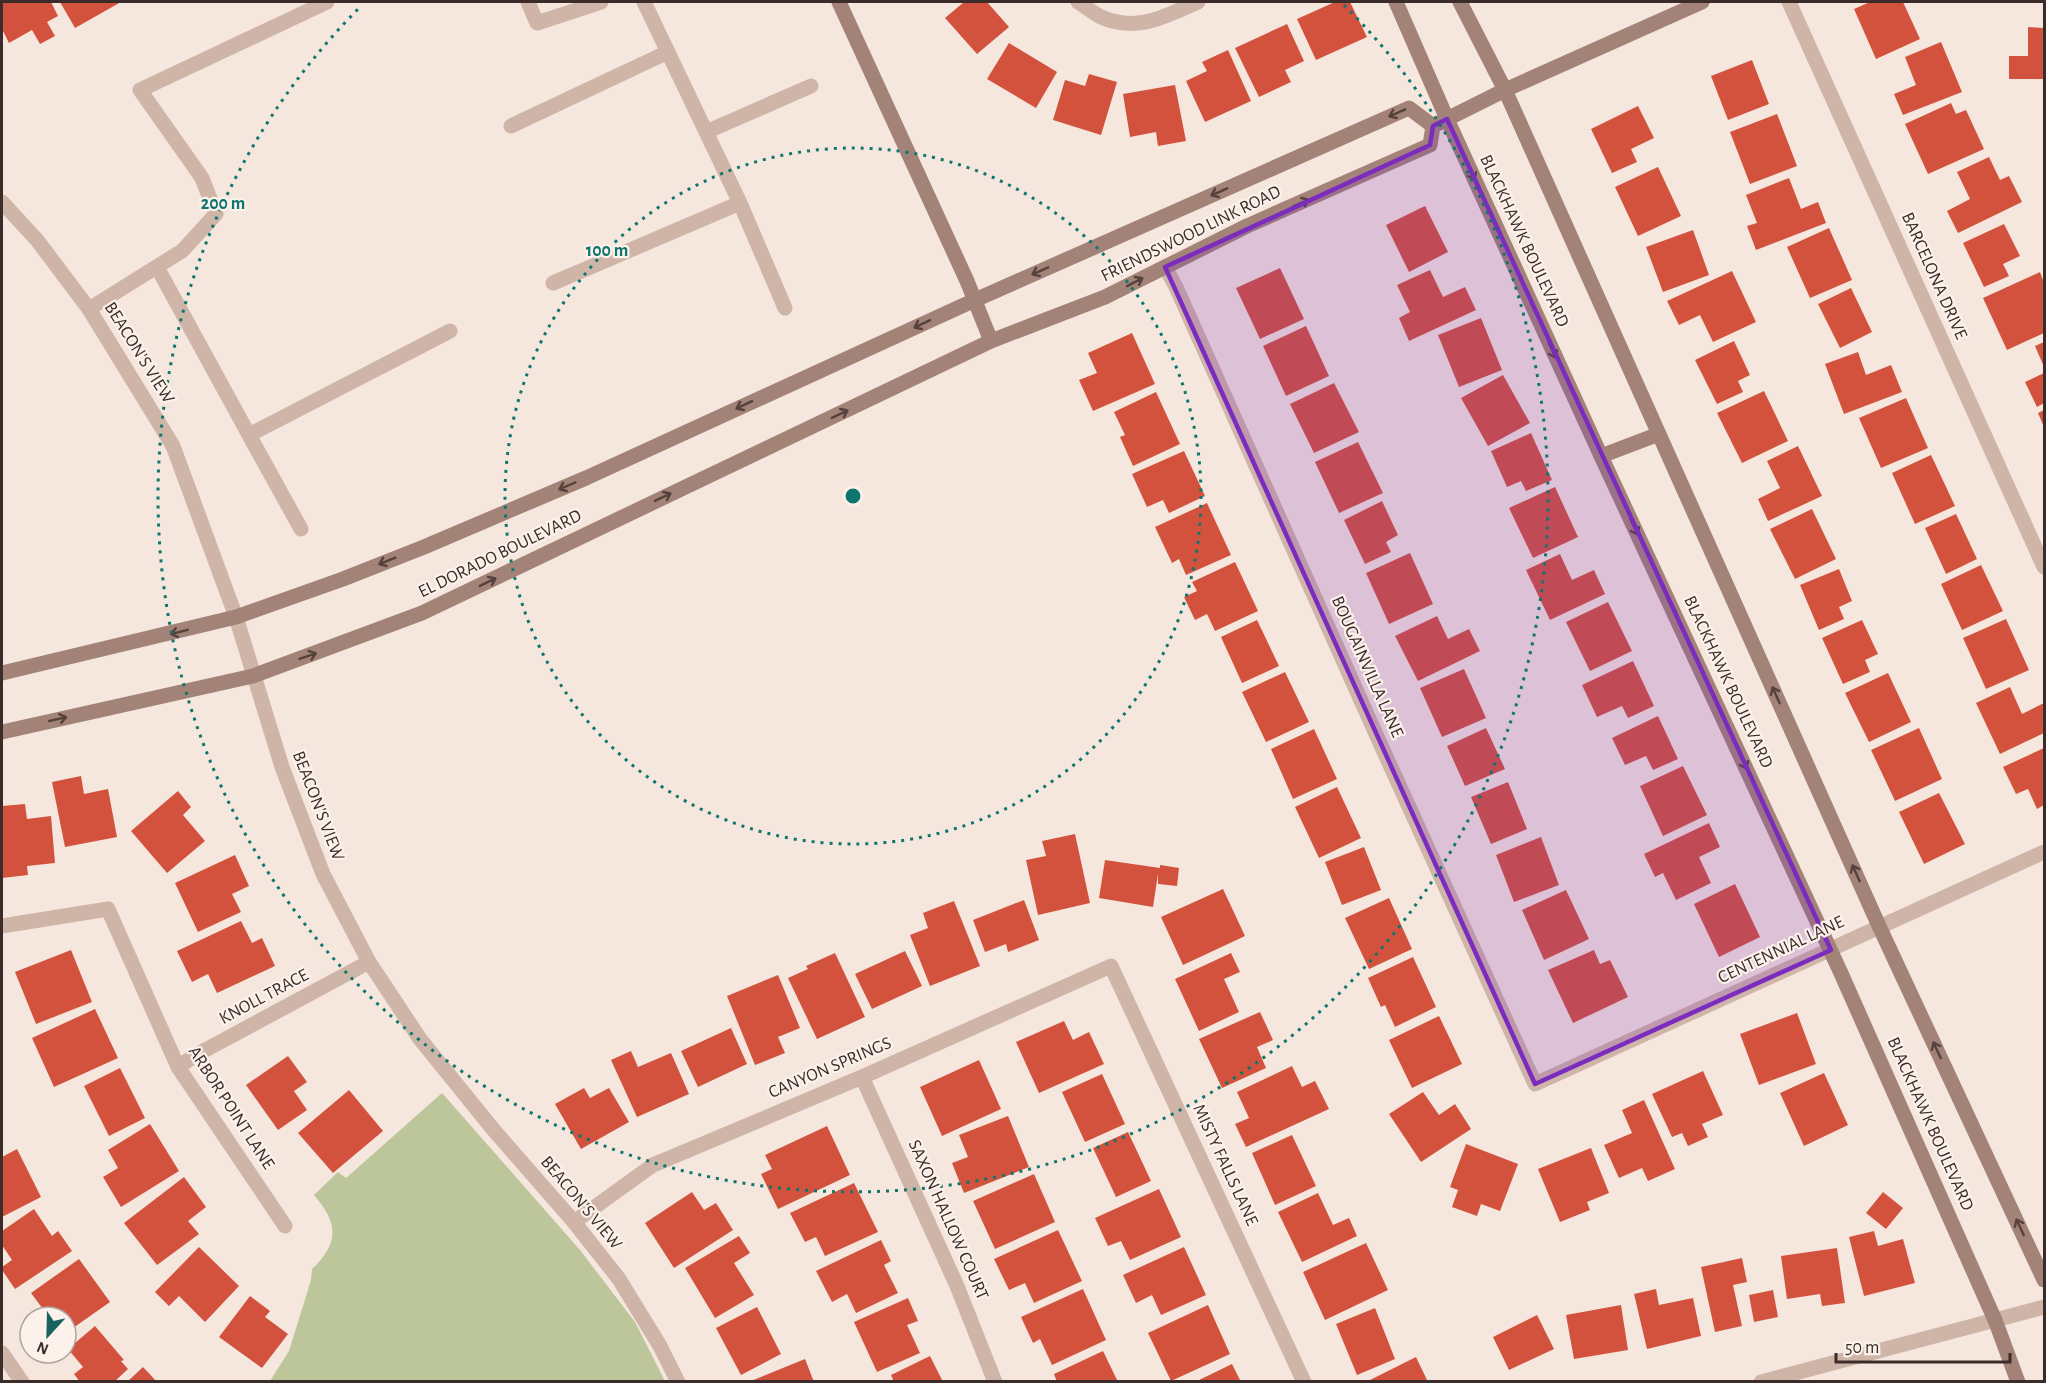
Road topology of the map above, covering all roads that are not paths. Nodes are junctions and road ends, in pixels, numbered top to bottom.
1 (327, 2) edge
2 (528, 2) edge
3 (601, 2) edge
4 (644, 2) edge
5 (838, 2) edge
6 (1078, 2) edge
7 (1198, 2) edge
8 (1396, 2) edge
9 (1460, 2) edge
10 (1702, 2) edge
11 (1789, 2) edge
12 (668, 52) junction
13 (811, 86) dead end
14 (1505, 90) junction
15 (1440, 123) junction
16 (511, 126) dead end
17 (706, 132) junction
18 (2, 202) edge
19 (740, 203) junction
20 (157, 267) junction
21 (1165, 267) junction
22 (553, 283) dead end
23 (975, 300) junction
24 (89, 309) junction
25 (785, 309) dead end
26 (450, 331) dead end
27 (991, 341) junction
28 (1659, 434) junction
29 (249, 435) junction
30 (1601, 456) junction
31 (301, 529) dead end
32 (2044, 567) edge
33 (236, 617) junction
34 (2, 674) edge
35 (253, 676) junction
36 (2, 732) edge
37 (2044, 852) edge
38 (2, 926) edge
39 (1879, 926) junction
40 (1831, 951) junction
41 (369, 962) junction
42 (1111, 966) joint
43 (178, 1067) junction
44 (862, 1077) junction
45 (1535, 1084) joint
46 (574, 1222) junction
47 (285, 1226) dead end
48 (2044, 1280) edge
49 (2044, 1307) edge
50 (1995, 1320) junction
51 (2, 1353) edge
52 (22, 1382) edge
53 (678, 1382) edge
54 (995, 1382) edge
55 (1304, 1382) edge
56 (1761, 1382) edge
57 (2018, 1382) edge

1 - 20 street
2 - 3 street
4 - 12 street
5 - 23 main road
6 - 7 street
8 - 15 main road, BLACKHAWK BOULEVARD
9 - 14 main road, BLACKHAWK BOULEVARD
10 - 14 main road
11 - 32 street, BARCELONA DRIVE
12 - 16 street
12 - 17 street
13 - 17 street
14 - 15 main road
14 - 28 main road, BLACKHAWK BOULEVARD
21 -> 15 main road, FRIENDSWOOD LINK ROAD
15 -> 23 main road, FRIENDSWOOD LINK ROAD
15 -> 30 main road, BLACKHAWK BOULEVARD
17 - 19 street
18 - 24 street, BEACON'S VIEW
19 - 22 street
19 - 25 street
20 - 24 street
20 - 29 street
27 -> 21 main road, FRIENDSWOOD LINK ROAD
21 - 45 street, BOUGAINVILLA LANE
23 - 27 main road
23 -> 33 main road, EL DORADO BOULEVARD
24 - 33 street, BEACON'S VIEW
26 - 29 street
35 -> 27 main road, EL DORADO BOULEVARD
28 - 30 main road
39 -> 28 main road, BLACKHAWK BOULEVARD
29 - 31 street
30 -> 40 main road, BLACKHAWK BOULEVARD
33 -> 34 main road, EL DORADO BOULEVARD
33 - 35 street, BEACON'S VIEW
36 -> 35 main road, EL DORADO BOULEVARD
35 - 41 street, BEACON'S VIEW
37 - 39 street, CENTENNIAL LANE
38 - 43 street, ARBOR POINT LANE
39 - 40 street, CENTENNIAL LANE
48 -> 39 main road, BLACKHAWK BOULEVARD
40 - 45 street, CENTENNIAL LANE
40 - 50 main road, BLACKHAWK BOULEVARD
41 - 43 street, KNOLL TRACE
41 - 46 street, BEACON'S VIEW
42 - 44 street, CANYON SPRINGS
42 - 55 street, MISTY FALLS LANE
43 - 47 street, ARBOR POINT LANE
44 - 46 street, CANYON SPRINGS
44 - 54 street, SAXON HALLOW COURT
46 - 53 street, BEACON'S VIEW
49 - 50 street
50 - 56 street
50 - 57 main road, BLACKHAWK BOULEVARD
51 - 52 street

